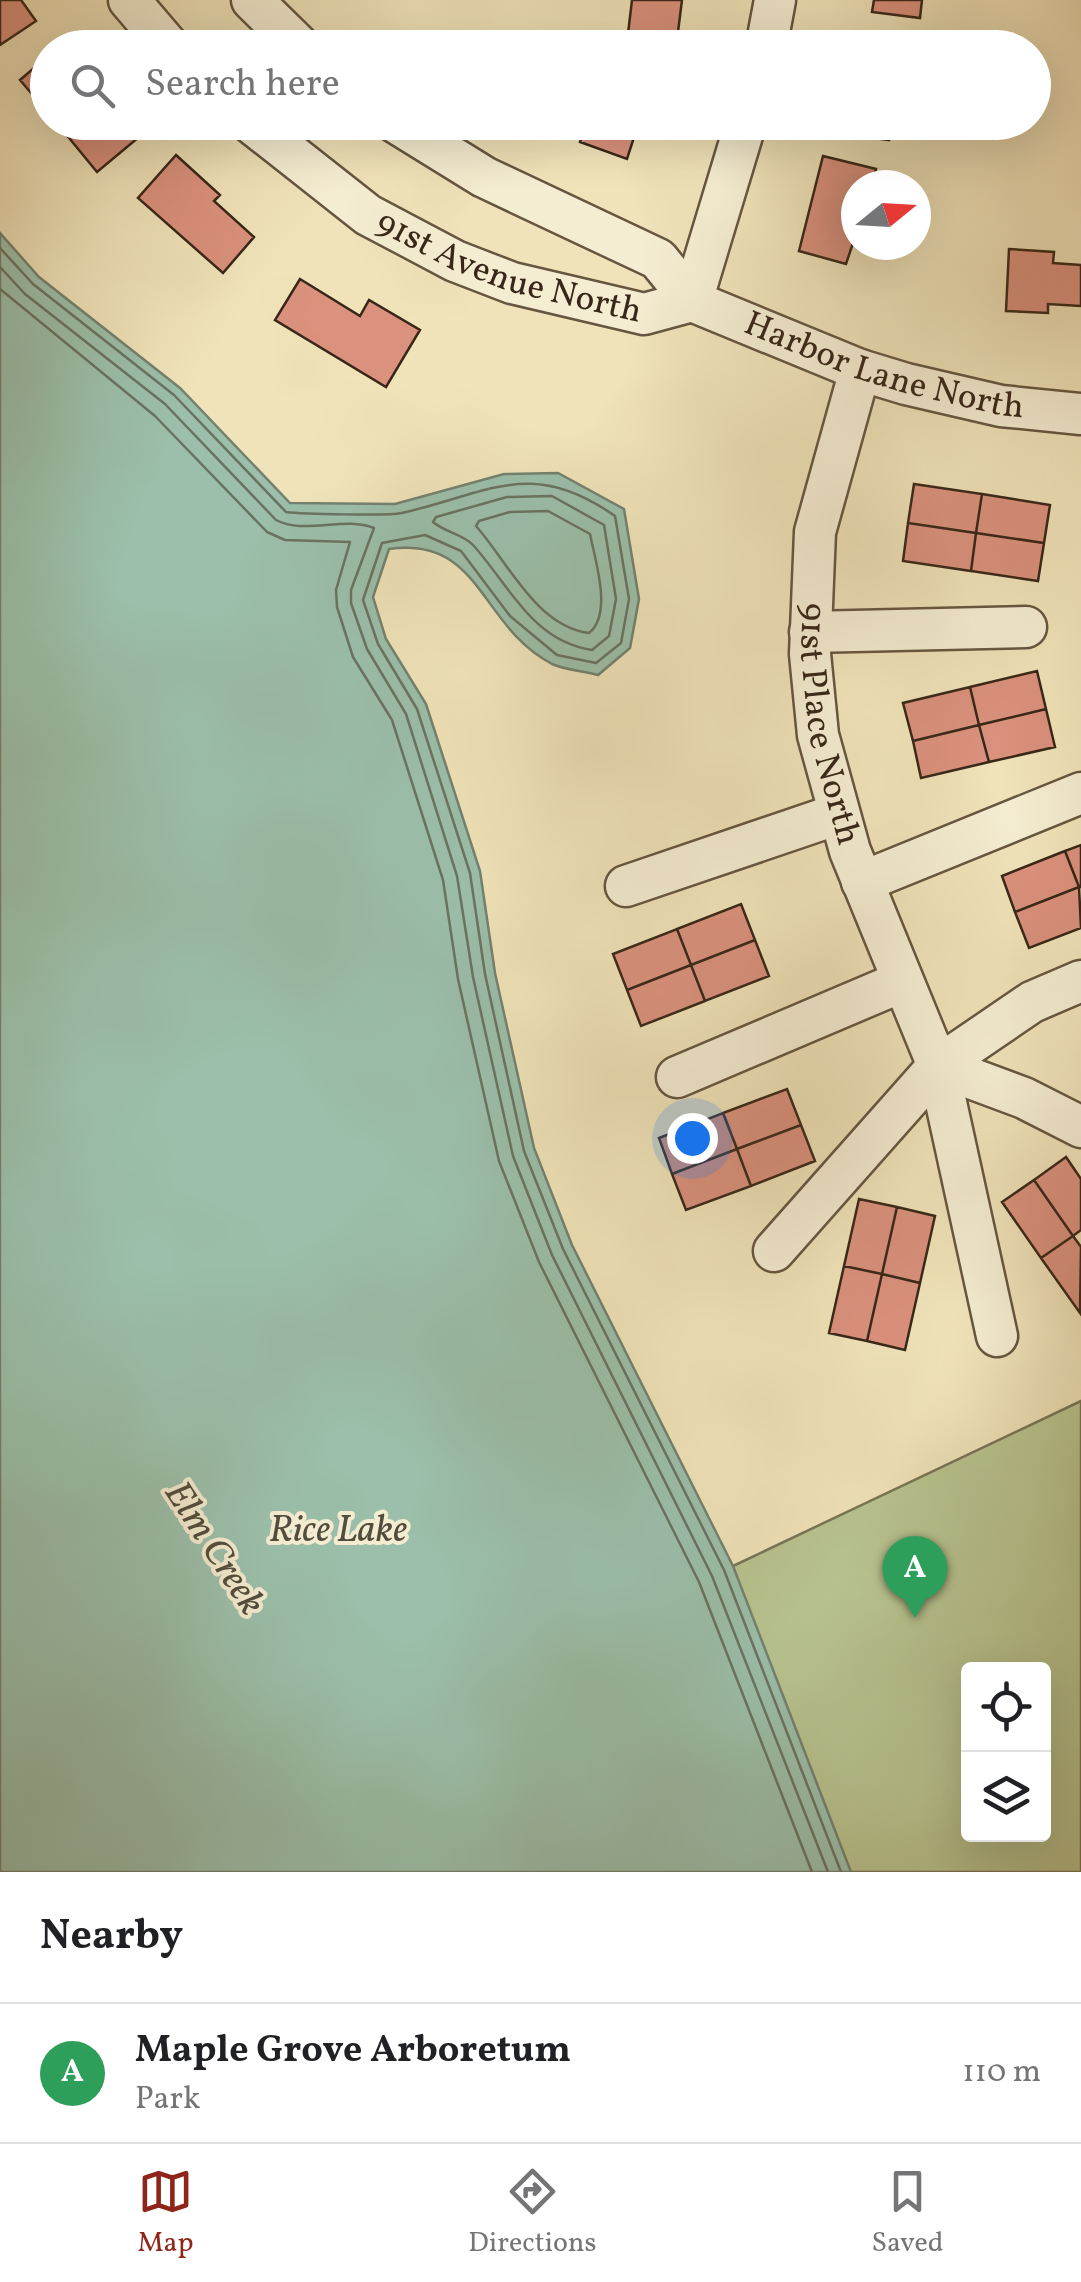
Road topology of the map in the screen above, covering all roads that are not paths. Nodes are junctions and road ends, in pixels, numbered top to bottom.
1 (129, 0) edge
2 (252, 0) edge
3 (776, 0) edge
4 (155, 30) edge
5 (283, 30) edge
6 (770, 30) edge
7 (273, 140) edge
8 (424, 140) edge
9 (741, 140) edge
10 (692, 301) junction
11 (860, 370) junction
12 (1081, 414) edge
13 (1026, 628) dead end
14 (810, 632) junction
15 (1081, 793) edge
16 (838, 814) junction
17 (862, 882) junction
18 (626, 886) dead end
19 (1081, 981) edge
20 (901, 982) junction
21 (938, 1066) junction
22 (677, 1077) dead end
23 (1081, 1127) edge
24 (774, 1251) dead end
25 (997, 1336) dead end

1 - 4 street
2 - 5 street
3 - 6 street
7 - 10 street, 91st Avenue North
8 - 10 street, 91st Avenue North
9 - 10 street
10 - 11 street, Harbor Lane North
11 - 12 street, Harbor Lane North
11 - 14 street, 91st Place North
13 - 14 street
14 - 16 street, 91st Place North
15 - 17 street
16 - 17 street, 91st Place North
16 - 18 street
17 - 20 street, 91st Place North
19 - 21 street
20 - 21 street, 91st Place North
20 - 22 street
21 - 23 street
21 - 24 street
21 - 25 street, 91st Place North

